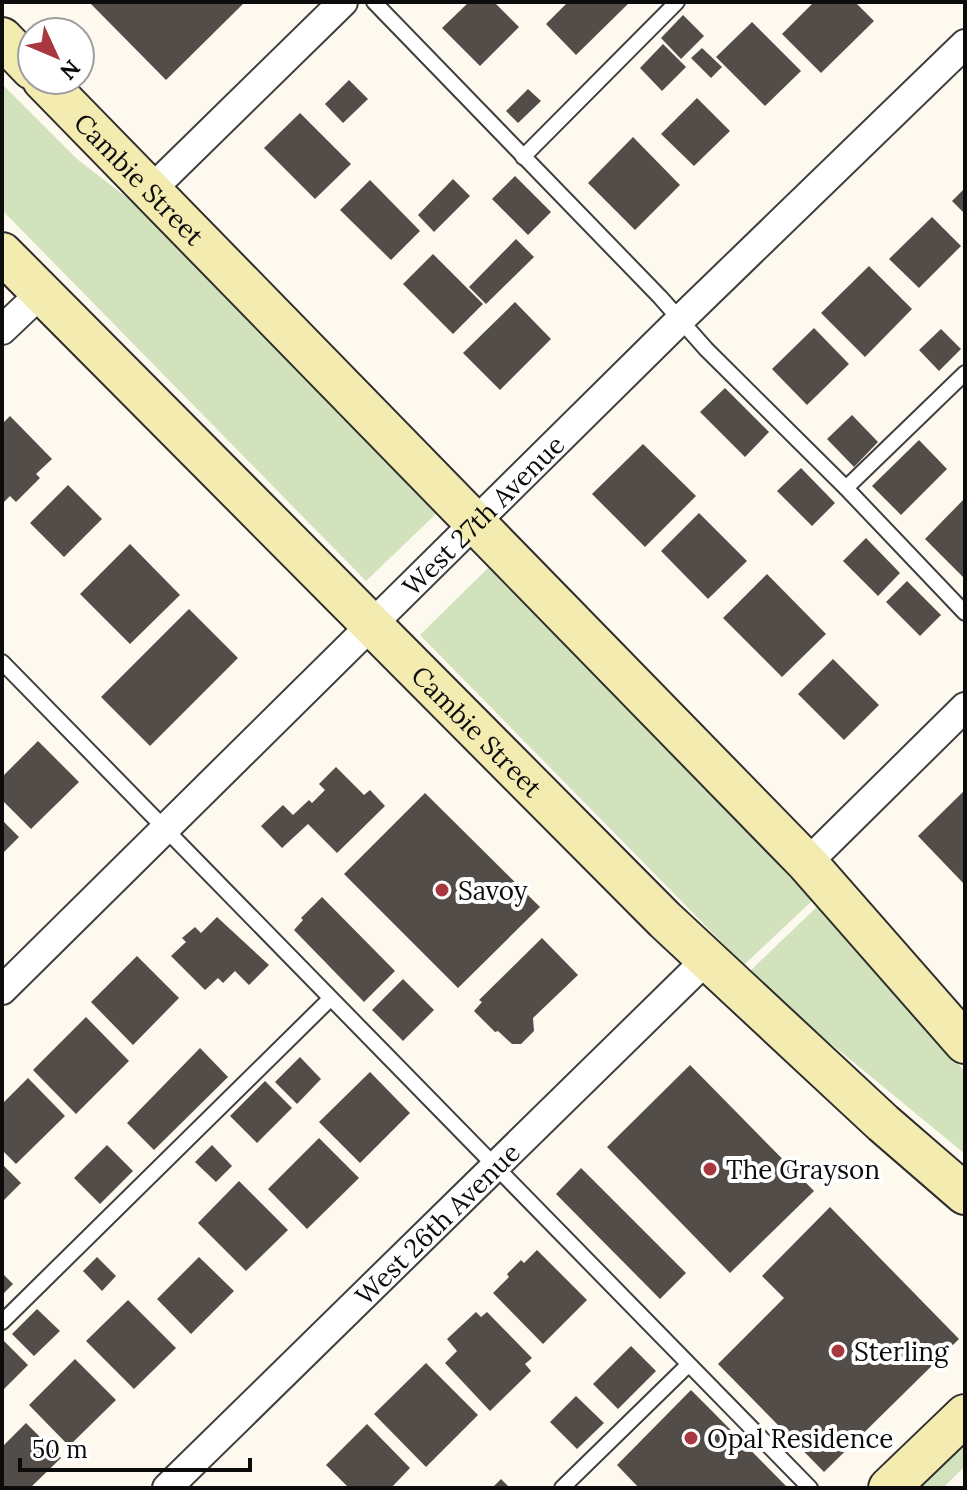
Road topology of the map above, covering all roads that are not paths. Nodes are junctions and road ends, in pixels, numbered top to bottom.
1 (343, 2) edge
2 (374, 2) edge
3 (677, 2) edge
4 (2, 38) edge
5 (965, 44) edge
6 (16, 52) edge
7 (58, 96) edge
8 (523, 157) junction
9 (150, 191) junction
10 (2, 253) edge
11 (41, 293) junction
12 (681, 319) junction
13 (2, 330) edge
14 (965, 373) edge
15 (846, 488) junction
16 (477, 523) junction
17 (965, 613) edge
18 (373, 626) junction
19 (2, 662) edge
20 (965, 707) edge
21 (165, 831) junction
22 (807, 863) junction
23 (706, 960) junction
24 (2, 990) edge
25 (330, 999) junction
26 (965, 1043) edge
27 (495, 1168) junction
28 (965, 1194) edge
29 (2, 1322) edge
30 (688, 1365) junction
31 (965, 1415) edge
32 (167, 1488) edge
33 (562, 1488) edge
34 (810, 1488) edge
35 (889, 1488) edge

1 - 9 street
2 - 8 lane
3 - 8 lane
4 - 6 main road
5 - 12 street, West 27th Avenue
7 - 9 main road, Cambie Street
8 - 12 lane
9 - 16 main road, Cambie Street
10 - 11 main road, Cambie Street
11 - 13 street
11 - 18 main road, Cambie Street
12 - 15 lane
12 - 16 street, West 27th Avenue
14 - 15 lane
15 - 17 lane
16 - 18 street, West 27th Avenue
16 - 22 main road, Cambie Street
18 - 21 street, West 27th Avenue
18 - 23 main road, Cambie Street
19 - 21 lane
20 - 22 street
21 - 24 street, West 27th Avenue
21 - 25 lane
22 - 26 main road, Cambie Street
23 - 27 street, West 26th Avenue
23 - 28 main road, Cambie Street
25 - 27 lane
25 - 29 lane
27 - 30 lane
27 - 32 street, West 26th Avenue
30 - 33 lane
30 - 34 lane
31 - 35 main road

